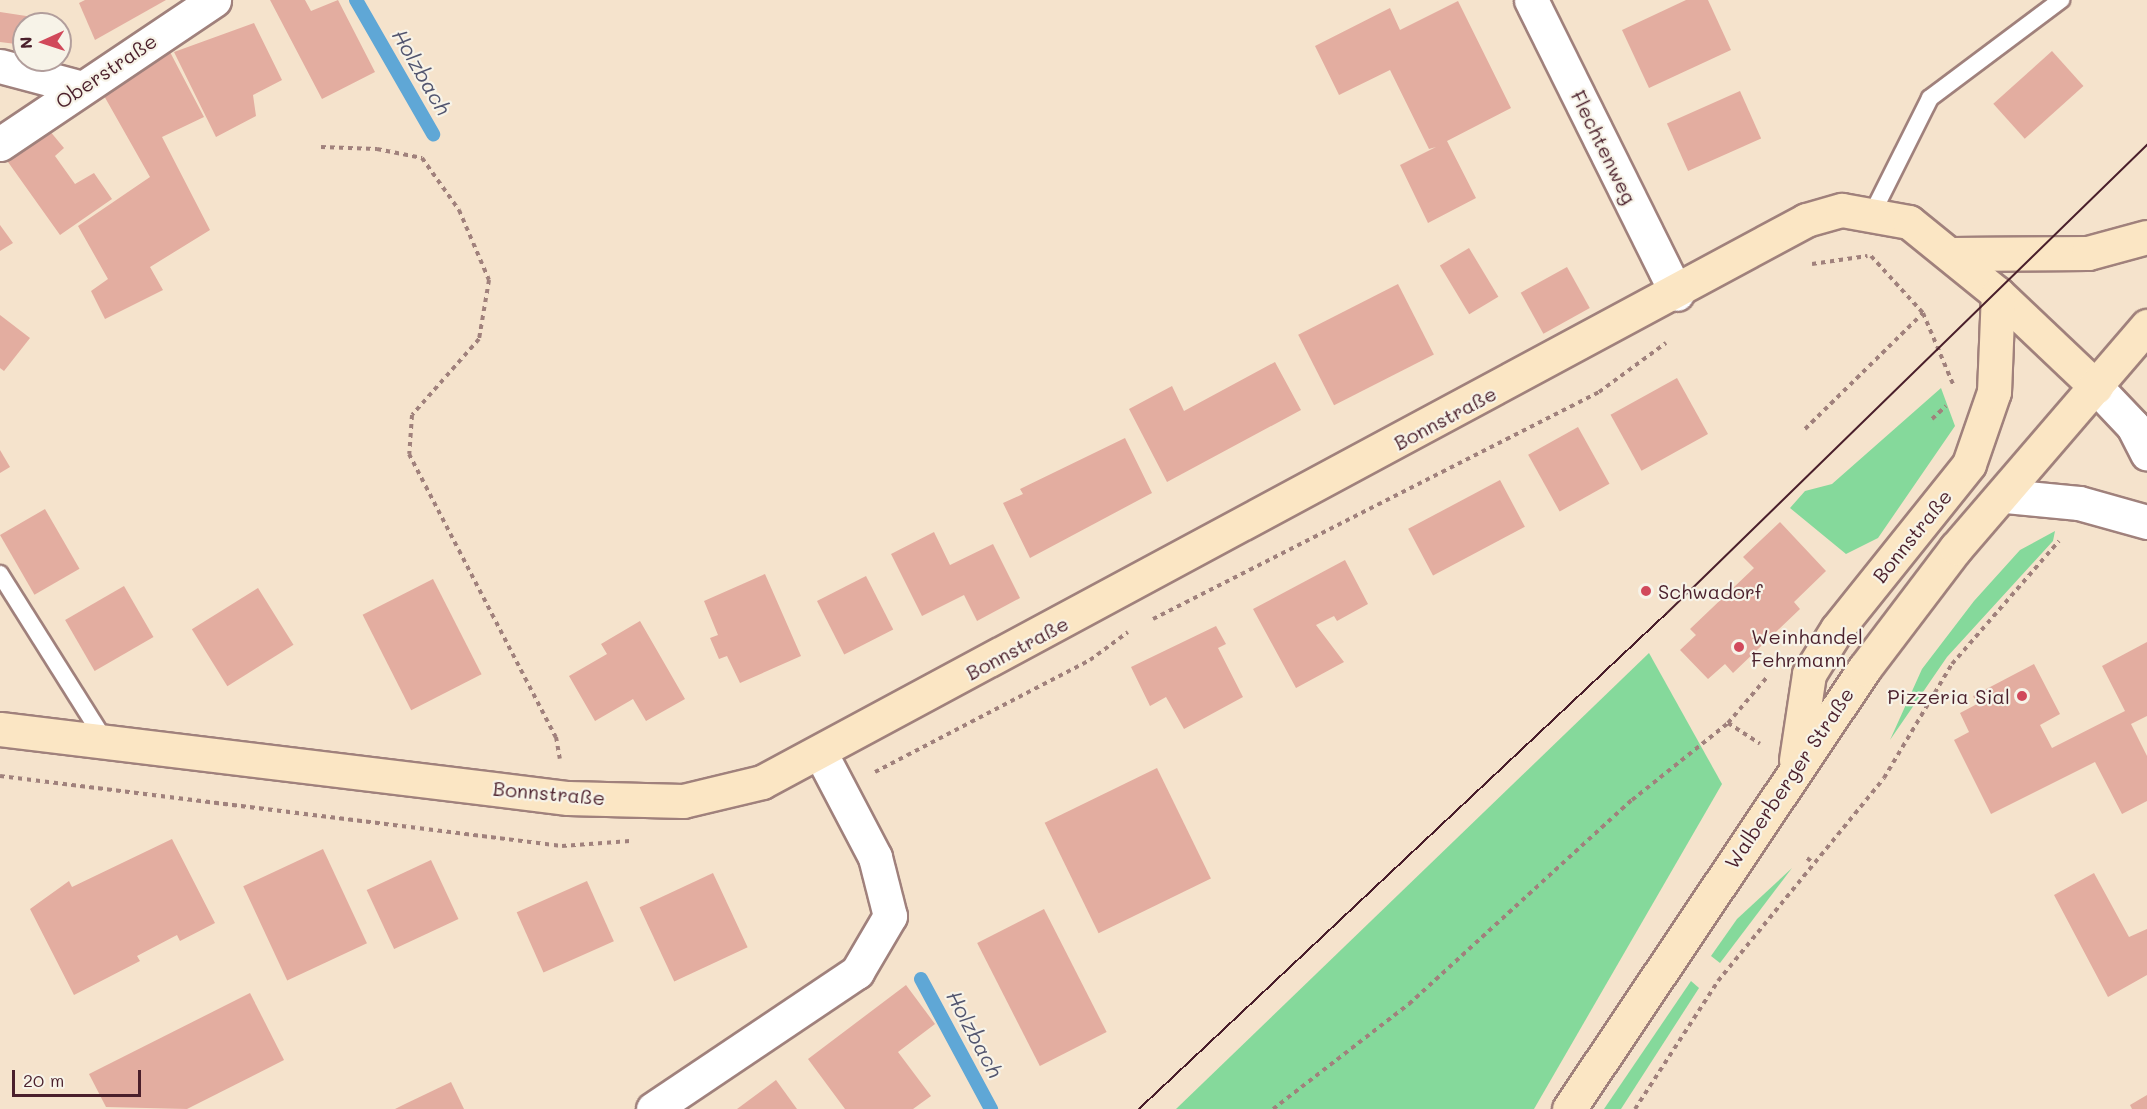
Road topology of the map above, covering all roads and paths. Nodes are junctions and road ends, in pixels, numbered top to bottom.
1 (214, 0) edge
2 (1531, 0) edge
3 (2061, 0) edge
4 (0, 66) edge
5 (79, 87) junction
6 (0, 144) edge
7 (321, 147) dead end
8 (1873, 212) junction
9 (2142, 239) edge
10 (1952, 254) junction
11 (1871, 256) dead end
12 (1677, 294) junction
13 (1998, 294) junction
14 (1923, 313) junction
15 (2147, 326) edge
16 (2096, 387) junction
17 (1957, 395) dead end
18 (1805, 429) dead end
19 (2147, 454) edge
20 (2006, 496) junction
21 (2079, 503) junction
22 (2147, 522) edge
23 (0, 574) edge
24 (0, 729) edge
25 (105, 742) junction
26 (821, 754) junction
27 (1794, 768) junction
28 (567, 798) junction
29 (1807, 858) dead end
30 (1812, 862) junction
31 (653, 1109) edge
32 (1273, 1109) edge
33 (1569, 1109) edge
34 (1635, 1109) edge

1 - 5 street, Oberstraße
2 - 12 street, Flechtenweg
3 - 8 lane
4 - 5 street
5 - 6 street, Oberstraße
7 - 28 path
8 - 10 street, Bonnstraße
8 - 12 street, Bonnstraße
9 - 10 street
10 - 13 street, Bonnstraße
11 - 14 path
12 - 26 street, Bonnstraße
13 - 16 street, Bonnstraße
13 - 27 street, Bonnstraße
14 - 17 path
14 - 18 path
15 - 16 street, Walberberger Straße
16 - 19 street
16 - 20 street, Walberberger Straße
20 - 21 street
20 - 27 street, Walberberger Straße
21 - 22 street
21 - 30 path
23 - 25 lane
24 - 25 street, Bonnstraße
25 - 28 street, Bonnstraße
26 - 28 street, Bonnstraße
26 - 31 street
27 - 32 path
27 - 33 street, Walberberger Straße
29 - 30 path
30 - 34 path

